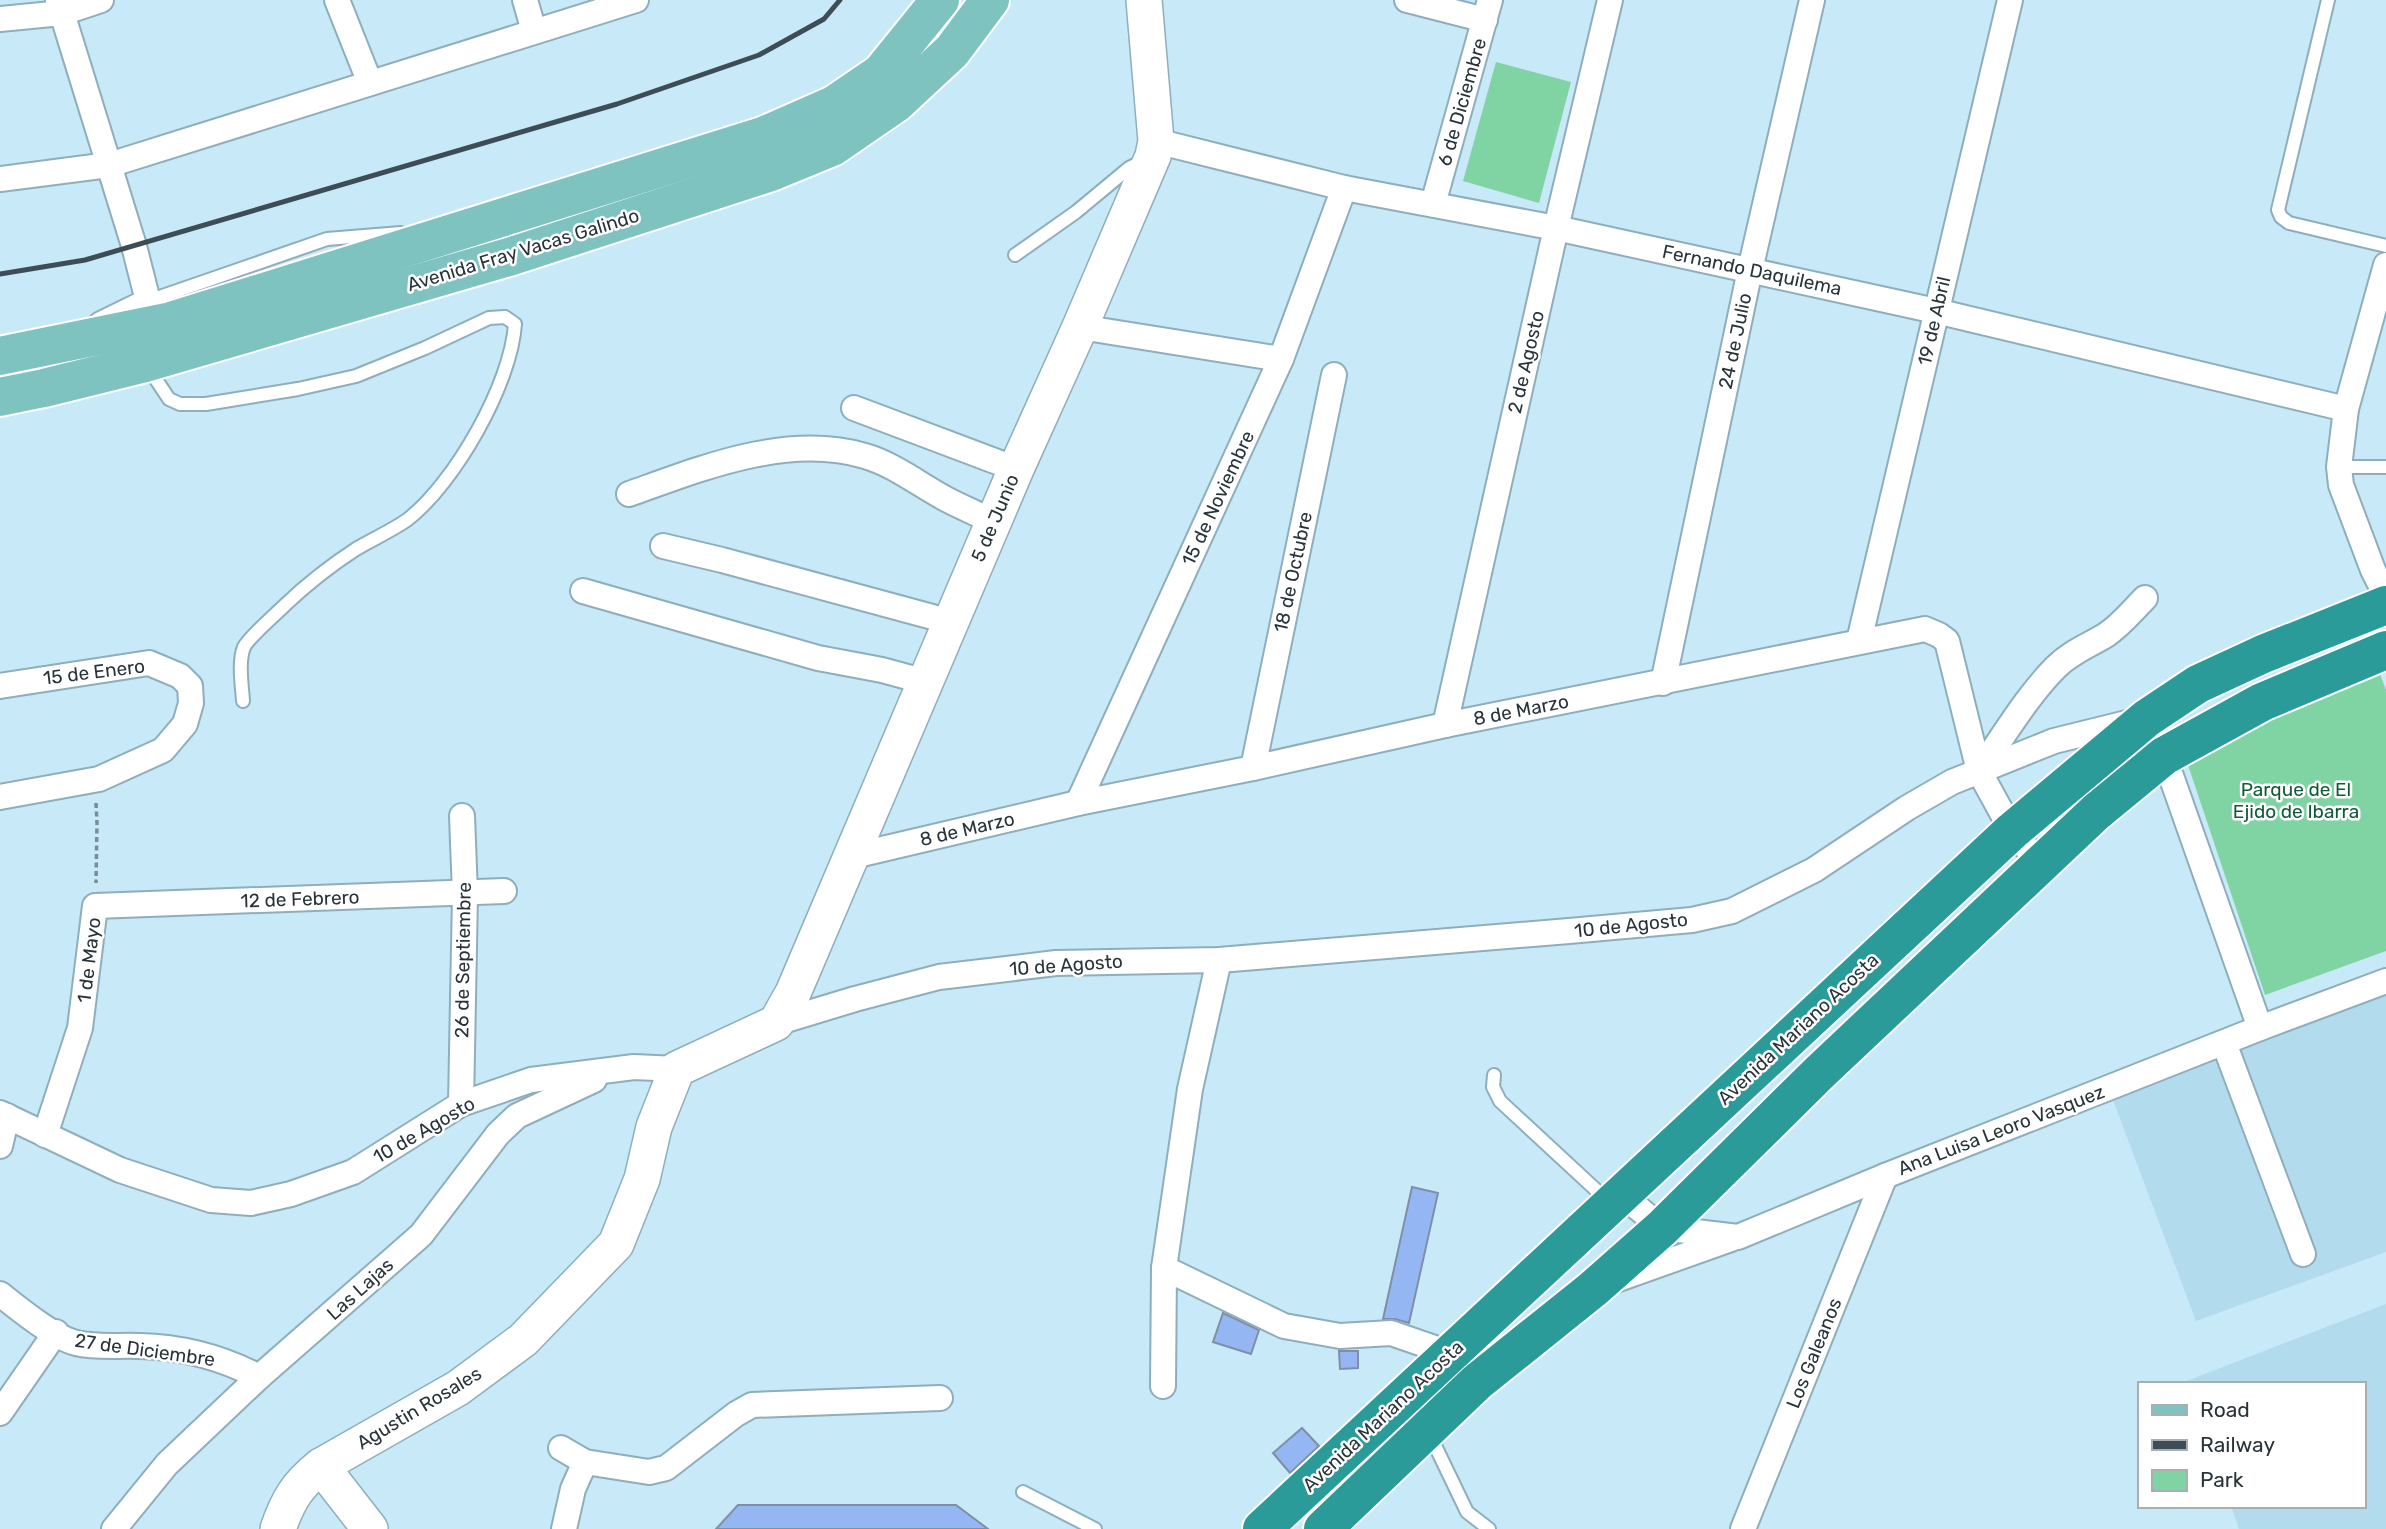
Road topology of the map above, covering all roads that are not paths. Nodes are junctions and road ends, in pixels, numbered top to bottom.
1 (101, 0) edge
2 (337, 0) edge
3 (525, 0) edge
4 (636, 0) edge
5 (940, 0) edge
6 (989, 0) edge
7 (1144, 0) edge
8 (1407, 0) edge
9 (1610, 0) edge
10 (1812, 0) edge
11 (2010, 0) edge
12 (2328, 0) edge
13 (60, 7) edge
14 (1487, 10) edge
15 (0, 19) edge
16 (534, 32) junction
17 (370, 83) junction
18 (1154, 148) junction
19 (109, 165) junction
20 (0, 179) edge
21 (1344, 188) junction
22 (1433, 204) junction
23 (471, 227) junction
24 (1556, 228) junction
25 (2386, 246) edge
26 (1015, 255) dead end
27 (2386, 265) edge
28 (1750, 270) junction
29 (148, 301) junction
30 (1937, 311) junction
31 (1080, 327) junction
32 (63, 343) junction
33 (0, 356) edge
34 (1281, 359) junction
35 (145, 363) junction
36 (1334, 375) dead end
37 (0, 397) edge
38 (854, 408) dead end
39 (2346, 409) junction
40 (2339, 467) junction
41 (1016, 469) junction
42 (2385, 470) edge
43 (629, 494) dead end
44 (995, 522) junction
45 (663, 546) dead end
46 (583, 591) dead end
47 (2386, 596) edge
48 (2145, 598) dead end
49 (2386, 605) edge
50 (951, 622) junction
51 (1859, 641) junction
52 (2386, 650) edge
53 (926, 682) junction
54 (1662, 683) junction
55 (0, 686) edge
56 (243, 701) dead end
57 (2147, 718) junction
58 (1445, 725) junction
59 (2164, 756) junction
60 (1253, 768) junction
61 (1979, 771) junction
62 (0, 797) edge
63 (1078, 803) junction
64 (462, 816) dead end
65 (2012, 831) junction
66 (853, 856) junction
67 (2041, 864) junction
68 (504, 891) dead end
69 (465, 894) junction
70 (96, 906) joint
71 (1219, 960) junction
72 (2386, 981) edge
73 (776, 1023) junction
74 (2260, 1028) junction
75 (2224, 1043) junction
76 (616, 1069) junction
77 (677, 1069) junction
78 (1494, 1075) dead end
79 (461, 1104) junction
80 (4, 1114) edge
81 (46, 1135) junction
82 (0, 1146) edge
83 (1885, 1176) junction
84 (1616, 1199) junction
85 (1662, 1228) junction
86 (1738, 1237) junction
87 (2303, 1254) dead end
88 (1164, 1268) junction
89 (1593, 1289) junction
90 (0, 1294) edge
91 (56, 1332) junction
92 (1449, 1353) junction
93 (259, 1377) junction
94 (1477, 1382) junction
95 (1163, 1386) dead end
96 (940, 1398) dead end
97 (0, 1413) edge
98 (1427, 1429) junction
99 (561, 1448) dead end
100 (585, 1462) junction
101 (321, 1466) junction
102 (1023, 1493) dead end
103 (114, 1529) edge
104 (278, 1529) edge
105 (370, 1529) edge
106 (564, 1529) edge
107 (1095, 1529) edge
108 (1262, 1529) edge
109 (1323, 1529) edge
110 (1489, 1529) edge
111 (1743, 1529) edge

1 - 13 street
2 - 17 street
3 - 16 street
4 - 16 street
5 - 23 main road, Avenida Fray Vacas Galindo
6 - 35 main road, Avenida Fray Vacas Galindo
7 - 18 street, 5 de Junio
8 - 14 street
9 - 24 street, 2 de Agosto
10 - 28 street, 24 de Julio
11 - 30 street, 19 de Abril
12 - 25 lane
13 - 15 street
13 - 19 street
14 - 22 street, 6 de Diciembre
16 - 17 street
17 - 19 street
18 - 21 street, Fernando Daquilema
18 - 26 lane
18 - 31 street, 5 de Junio
19 - 20 street
19 - 29 street
21 - 22 street, Fernando Daquilema
21 - 34 street, 15 de Noviembre
22 - 24 street, Fernando Daquilema
23 - 29 lane
23 - 32 main road, Avenida Fray Vacas Galindo
24 - 28 street, Fernando Daquilema
24 - 58 street, 2 de Agosto
27 - 39 street
28 - 30 street, Fernando Daquilema
28 - 54 street, 24 de Julio
29 - 32 street
30 - 39 street, Fernando Daquilema
30 - 51 street, 19 de Abril
31 - 34 street
31 - 41 street, 5 de Junio
32 - 33 main road, Avenida Fray Vacas Galindo
34 - 63 street, 15 de Noviembre
35 - 37 main road, Avenida Fray Vacas Galindo
35 - 56 lane
36 - 60 street, 18 de Octubre
38 - 41 street
39 - 40 street
40 - 42 lane
40 - 47 street
41 - 44 street, 5 de Junio
43 - 44 street
44 - 50 street, 5 de Junio
45 - 50 street
46 - 53 street
48 - 61 street
49 - 57 highway, Avenida Mariano Acosta
50 - 53 street, 5 de Junio
51 - 54 street, 8 de Marzo
51 - 61 street, 8 de Marzo
52 - 59 highway, Avenida Mariano Acosta
53 - 66 street, 5 de Junio
54 - 58 street, 8 de Marzo
55 - 62 street, 15 de Enero
57 - 59 street
57 - 61 street, 10 de Agosto
57 - 65 highway, Avenida Mariano Acosta
58 - 60 street, 8 de Marzo
59 - 67 highway, Avenida Mariano Acosta
59 - 74 street
60 - 63 street, 8 de Marzo
61 - 65 street, 8 de Marzo
61 - 71 street, 10 de Agosto
63 - 66 street, 8 de Marzo
64 - 69 street, 26 de Septiembre
65 - 67 street, 8 de Marzo
65 - 84 highway, Avenida Mariano Acosta
66 - 73 street, 5 de Junio
67 - 85 highway, Avenida Mariano Acosta
68 - 69 street, 12 de Febrero
69 - 70 street, 12 de Febrero
69 - 79 street, 26 de Septiembre
70 - 81 street, 1 de Mayo
71 - 73 street, 10 de Agosto
71 - 88 street
72 - 74 street, Ana Luisa Leoro Vasquez
73 - 77 street, 10 de Agosto
74 - 75 street, Ana Luisa Leoro Vasquez
75 - 83 street, Ana Luisa Leoro Vasquez
75 - 87 street
76 - 77 street, 10 de Agosto
76 - 79 street, 10 de Agosto
76 - 93 street, Las Lajas
77 - 101 street, Agustin Rosales
78 - 84 lane
79 - 81 street, 10 de Agosto
80 - 81 street, 10 de Agosto
80 - 82 street
83 - 86 street, Ana Luisa Leoro Vasquez
83 - 111 street, Los Galeanos
84 - 85 street
84 - 92 highway, Avenida Mariano Acosta
85 - 86 street, Ana Luisa Leoro Vasquez
85 - 89 highway, Avenida Mariano Acosta
86 - 89 street
88 - 92 street
88 - 95 street
89 - 94 highway, Avenida Mariano Acosta
90 - 91 street, 27 de Diciembre
91 - 93 street, 27 de Diciembre
91 - 97 street
92 - 94 street
92 - 108 highway, Avenida Mariano Acosta
93 - 103 street, Las Lajas
94 - 98 highway, Avenida Mariano Acosta
96 - 100 street
98 - 109 highway, Avenida Mariano Acosta
98 - 110 lane
99 - 100 street
100 - 106 street
101 - 104 street, Agustin Rosales
101 - 105 street
102 - 107 lane

